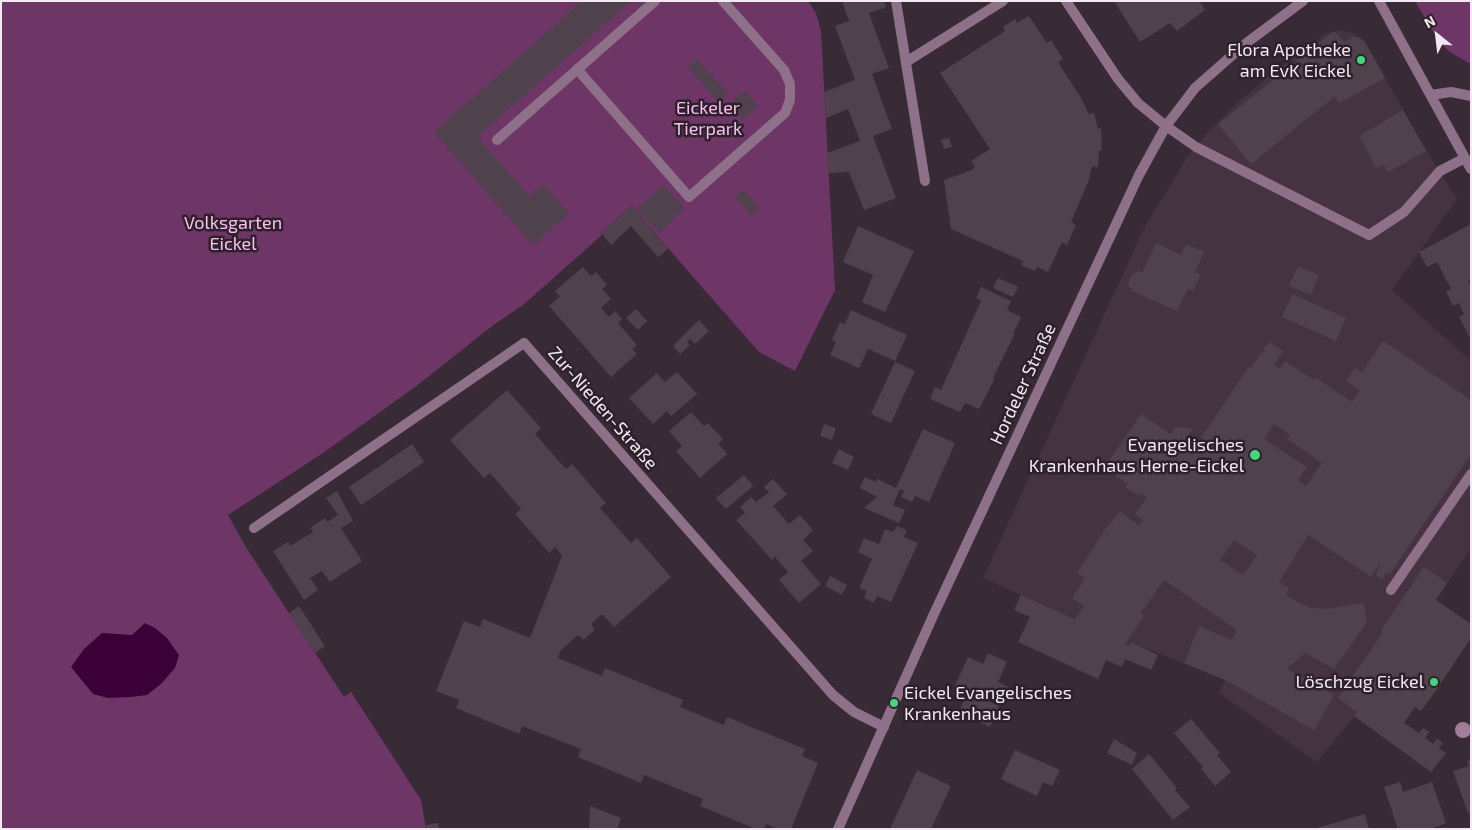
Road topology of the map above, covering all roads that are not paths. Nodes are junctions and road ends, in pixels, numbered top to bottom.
1 (655, 1) edge
2 (723, 1) edge
3 (896, 1) edge
4 (1003, 1) edge
5 (1066, 1) edge
6 (1304, 1) edge
7 (1379, 1) edge
8 (906, 62) junction
9 (578, 69) junction
10 (1431, 95) junction
11 (1471, 96) edge
12 (1166, 126) junction
13 (497, 140) dead end
14 (1465, 158) junction
15 (1471, 169) edge
16 (925, 181) dead end
17 (1471, 474) edge
18 (254, 528) dead end
19 (1391, 590) dead end
20 (884, 727) junction
21 (838, 829) edge

1 - 9 street
2 - 9 street
3 - 8 street
4 - 8 street
5 - 12 street
6 - 12 street, Hordeler Straße
7 - 10 street
8 - 16 street
9 - 13 street
10 - 11 street
10 - 14 street
12 - 14 street
12 - 20 street, Hordeler Straße
14 - 15 street
17 - 19 street
18 - 20 street, Zur-Nieden-Straße
20 - 21 street, Hordeler Straße

